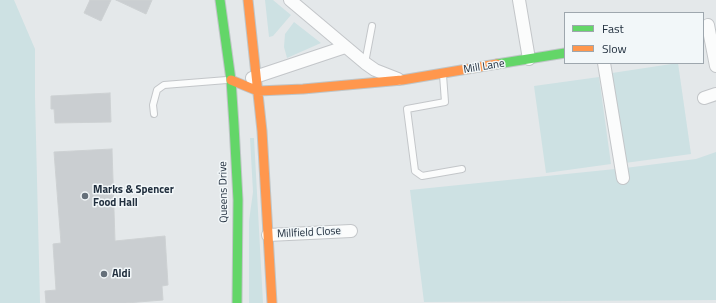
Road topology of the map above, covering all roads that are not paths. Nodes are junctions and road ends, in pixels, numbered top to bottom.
1 (220, 0) edge
2 (248, 0) edge
3 (290, 0) edge
4 (519, 0) edge
5 (709, 25) edge
6 (372, 26) dead end
7 (253, 47) junction
8 (345, 47) junction
9 (564, 53) edge
10 (530, 59) junction
11 (365, 63) junction
12 (604, 64) edge
13 (716, 66) edge
14 (442, 74) junction
15 (256, 77) junction
16 (231, 80) junction
17 (402, 80) junction
18 (258, 91) junction
19 (154, 114) dead end
20 (462, 169) dead end
21 (623, 178) dead end
22 (351, 231) dead end
23 (268, 235) junction
24 (237, 303) edge
25 (272, 303) edge

1 - 16 main road, Queens Drive
2 - 7 main road
3 - 8 street, Mill Lane
4 - 10 street
5 - 13 street
6 - 11 lane
7 - 15 main road
7 - 16 main road
8 - 11 street, Mill Lane
8 - 15 street
9 - 10 main road, Mill Lane
10 - 14 main road, Mill Lane
11 - 17 street, Mill Lane
12 - 21 street
14 - 17 main road, Mill Lane
14 - 20 lane
15 - 16 street
15 - 18 main road
16 - 18 main road
16 - 19 lane
16 - 24 main road, Queens Drive
17 - 18 main road, Mill Lane
18 - 23 main road
22 - 23 street, Millfield Close
23 - 25 main road

